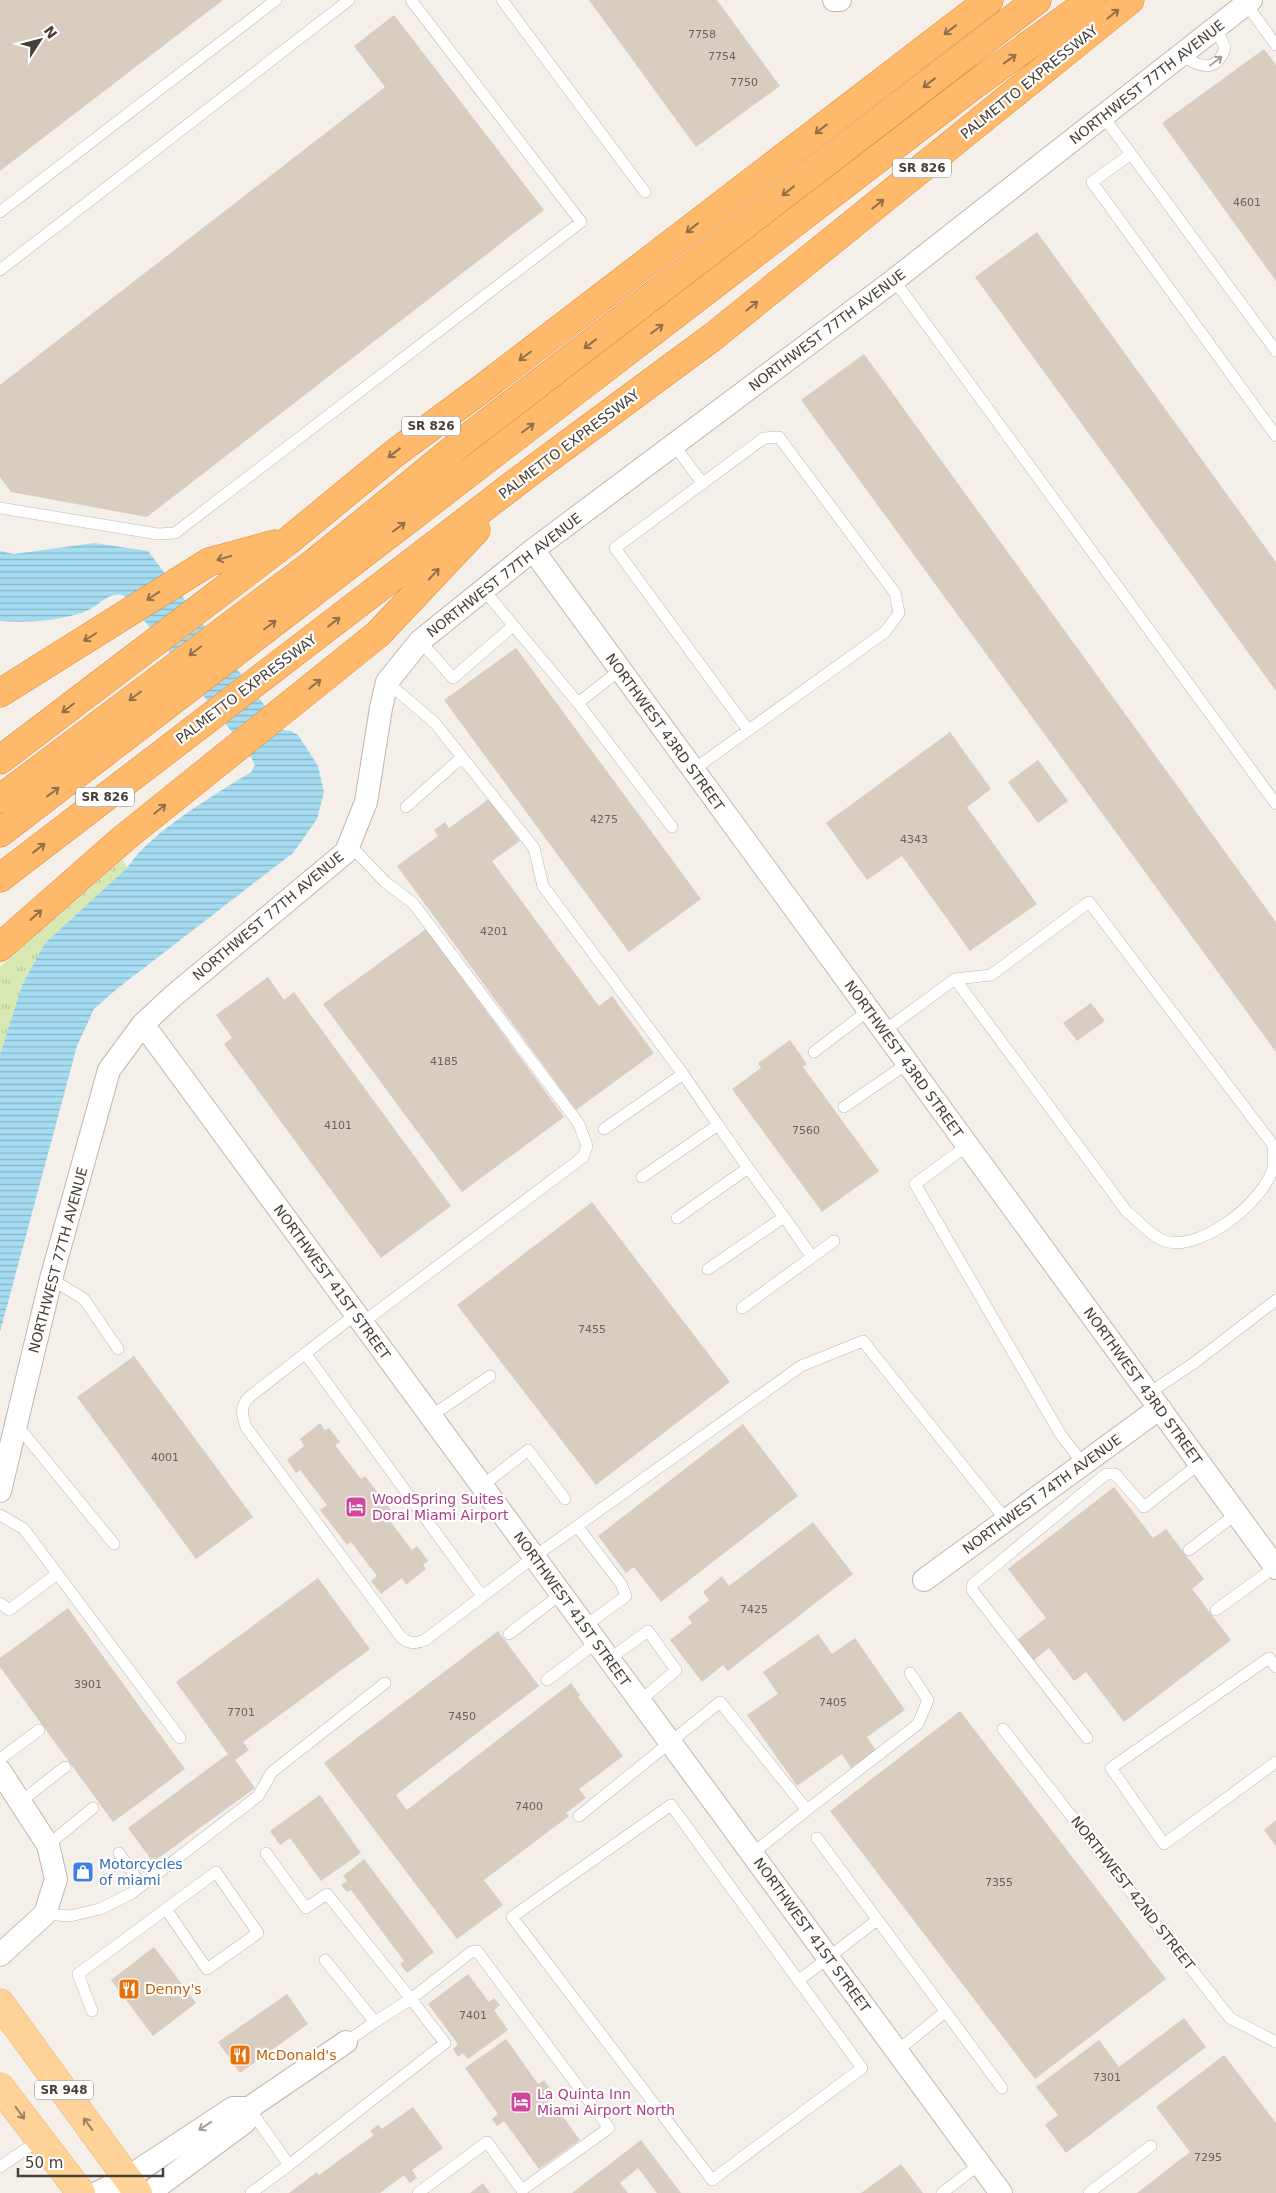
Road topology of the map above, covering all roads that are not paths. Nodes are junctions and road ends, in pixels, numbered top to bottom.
1 (276, 0) edge
2 (348, 0) edge
3 (412, 0) edge
4 (502, 0) edge
5 (834, 0) edge
6 (840, 0) edge
7 (989, 0) edge
8 (1037, 0) edge
9 (1092, 0) edge
10 (1130, 0) edge
11 (1249, 2) edge
12 (1276, 45) edge
13 (1103, 116) junction
14 (1131, 154) junction
15 (645, 192) dead end
16 (0, 212) edge
17 (0, 270) edge
18 (894, 280) junction
19 (1276, 351) edge
20 (1276, 436) edge
21 (674, 444) junction
22 (534, 469) junction
23 (703, 484) junction
24 (0, 508) edge
25 (288, 541) junction
26 (533, 550) junction
27 (483, 589) junction
28 (513, 626) junction
29 (204, 629) junction
30 (420, 641) junction
31 (620, 670) junction
32 (182, 677) junction
33 (387, 682) junction
34 (0, 693) edge
35 (578, 703) junction
36 (748, 730) junction
37 (462, 757) junction
38 (0, 760) edge
39 (693, 770) junction
40 (0, 799) edge
41 (1276, 804) edge
42 (406, 806) dead end
43 (672, 827) dead end
44 (0, 832) edge
45 (349, 844) junction
46 (0, 878) edge
47 (0, 947) edge
48 (955, 979) junction
49 (869, 1010) junction
50 (143, 1024) junction
51 (884, 1030) junction
52 (814, 1052) dead end
53 (908, 1063) junction
54 (682, 1074) junction
55 (844, 1107) dead end
56 (718, 1124) junction
57 (604, 1128) dead end
58 (968, 1145) junction
59 (748, 1168) junction
60 (642, 1177) dead end
61 (784, 1216) junction
62 (677, 1218) dead end
63 (834, 1242) dead end
64 (812, 1257) junction
65 (708, 1269) dead end
66 (52, 1279) junction
67 (1276, 1300) edge
68 (742, 1308) dead end
69 (359, 1319) junction
70 (118, 1349) dead end
71 (305, 1353) junction
72 (490, 1376) dead end
73 (1155, 1401) junction
74 (431, 1416) junction
75 (16, 1424) junction
76 (1083, 1464) junction
77 (1199, 1464) junction
78 (482, 1486) junction
79 (0, 1491) edge
80 (565, 1499) dead end
81 (1236, 1514) junction
82 (0, 1516) edge
83 (1006, 1520) junction
84 (577, 1526) junction
85 (114, 1544) dead end
86 (1189, 1550) dead end
87 (534, 1557) junction
88 (1276, 1568) edge
89 (57, 1574) junction
90 (924, 1580) dead end
91 (561, 1594) junction
92 (482, 1596) junction
93 (0, 1603) edge
94 (1216, 1610) dead end
95 (509, 1634) dead end
96 (597, 1643) junction
97 (1276, 1666) edge
98 (910, 1673) dead end
99 (547, 1680) dead end
100 (385, 1683) dead end
101 (640, 1701) junction
102 (1003, 1729) dead end
103 (39, 1730) dead end
104 (180, 1738) dead end
105 (1087, 1738) dead end
106 (670, 1742) junction
107 (0, 1758) edge
108 (1276, 1762) edge
109 (65, 1767) dead end
110 (0, 1771) edge
111 (20, 1802) junction
112 (93, 1808) dead end
113 (807, 1810) junction
114 (579, 1816) dead end
115 (817, 1838) dead end
116 (48, 1845) junction
117 (119, 1853) dead end
118 (266, 1853) dead end
119 (752, 1854) junction
120 (141, 1886) junction
121 (166, 1909) junction
122 (45, 1914) junction
123 (877, 1920) junction
124 (0, 1955) edge
125 (829, 1958) junction
126 (325, 1960) dead end
127 (798, 1981) junction
128 (411, 1999) junction
129 (0, 2004) edge
130 (92, 2011) dead end
131 (946, 2012) junction
132 (375, 2022) junction
133 (346, 2042) joint
134 (1276, 2042) edge
135 (897, 2051) junction
136 (0, 2087) edge
137 (1002, 2088) dead end
138 (249, 2108) junction
139 (39, 2140) junction
140 (1151, 2146) dead end
141 (980, 2164) junction
142 (290, 2165) junction
143 (0, 2167) edge
144 (133, 2185) edge
145 (81, 2193) edge
146 (97, 2193) edge
147 (149, 2193) edge
148 (251, 2193) edge
149 (418, 2193) edge
150 (942, 2193) edge
151 (1001, 2193) edge
152 (1089, 2193) edge

1 - 16 lane
2 - 17 lane
3 - 24 lane
4 - 15 lane
5 - 6 street
7 -> 25 highway, SR 826
8 -> 29 highway
29 -> 9 highway
22 -> 10 highway, PALMETTO EXPRESSWAY / SR 826
11 - 12 lane
11 - 13 street, NORTHWEST 77TH AVENUE
13 - 14 lane
13 - 18 street, NORTHWEST 77TH AVENUE
14 - 19 lane
14 - 20 lane
18 - 21 street, NORTHWEST 77TH AVENUE
18 - 41 lane
21 - 23 lane
21 - 26 street, NORTHWEST 77TH AVENUE
46 -> 22 highway, PALMETTO EXPRESSWAY / SR 826
47 -> 22 highway
23 - 36 lane
23 - 36 lane
25 - 29 highway, SR 826
25 -> 34 highway
26 - 27 street, NORTHWEST 77TH AVENUE
26 - 31 street, NORTHWEST 43RD STREET
27 - 28 lane
27 - 30 street, NORTHWEST 77TH AVENUE
28 - 30 lane
28 - 35 lane
29 - 32 highway
29 -> 38 highway, SR 826
30 - 33 street, NORTHWEST 77TH AVENUE
31 - 35 lane
31 - 39 street, NORTHWEST 43RD STREET
32 -> 40 highway
44 -> 32 highway
33 - 37 lane
33 - 45 street, NORTHWEST 77TH AVENUE
35 - 43 lane
36 - 39 lane
37 - 42 lane
37 - 54 lane
39 - 49 street, NORTHWEST 43RD STREET
45 - 50 street, NORTHWEST 77TH AVENUE
45 - 69 lane
48 - 48 lane
48 - 51 lane
49 - 51 street, NORTHWEST 43RD STREET
49 - 52 lane
50 - 66 street, NORTHWEST 77TH AVENUE
50 - 69 street, NORTHWEST 41ST STREET
51 - 53 street, NORTHWEST 43RD STREET
53 - 55 lane
53 - 58 street, NORTHWEST 43RD STREET
54 - 56 lane
54 - 57 lane
56 - 59 lane
56 - 60 lane
58 - 73 street, NORTHWEST 43RD STREET
58 - 76 lane
59 - 61 lane
59 - 62 lane
61 - 64 lane
61 - 65 lane
63 - 64 lane
64 - 68 lane
66 - 70 lane
66 - 75 street, NORTHWEST 77TH AVENUE
67 - 73 lane
69 - 71 lane
69 - 74 street, NORTHWEST 41ST STREET
71 - 92 lane
71 - 92 lane
72 - 74 lane
73 - 76 street, NORTHWEST 74TH AVENUE
73 - 77 street, NORTHWEST 43RD STREET
74 - 78 street, NORTHWEST 41ST STREET
75 - 79 street, NORTHWEST 77TH AVENUE
75 - 85 lane
76 - 83 street, NORTHWEST 74TH AVENUE
77 - 81 street, NORTHWEST 43RD STREET
77 - 105 lane
78 - 80 lane
78 - 87 street, NORTHWEST 41ST STREET
81 - 86 lane
81 - 88 street, NORTHWEST 43RD STREET
82 - 89 lane
83 - 84 lane
83 - 90 street, NORTHWEST 74TH AVENUE
84 - 87 lane
84 - 96 lane
87 - 91 street, NORTHWEST 41ST STREET
87 - 92 lane
88 - 94 lane
89 - 93 lane
89 - 104 lane
91 - 95 lane
91 - 96 street, NORTHWEST 41ST STREET
96 - 99 lane
96 - 101 street, NORTHWEST 41ST STREET
96 - 101 lane
97 - 108 lane
98 - 113 lane
100 - 120 lane
101 - 106 street, NORTHWEST 41ST STREET
102 - 134 lane, NORTHWEST 42ND STREET
103 - 107 lane
106 - 113 lane
106 - 114 lane
106 - 119 street, NORTHWEST 41ST STREET
109 - 111 lane
110 - 111 street
111 - 116 street
112 - 116 lane
113 - 119 lane
115 - 123 lane
116 - 122 street
117 - 120 lane
118 - 128 lane
119 - 125 street, NORTHWEST 41ST STREET
120 - 122 lane
121 - 121 lane
121 - 130 lane
122 - 124 street
123 - 125 lane
123 - 131 lane
125 - 127 lane
125 - 135 street, NORTHWEST 41ST STREET
126 - 132 lane
127 - 127 lane
128 - 132 lane
128 - 142 lane
128 - 149 lane
144 -> 129 main road, SR 948
131 - 135 lane
131 - 137 lane
132 - 133 lane
133 - 138 street
135 - 141 street, NORTHWEST 41ST STREET
136 -> 139 main road
138 - 142 lane
138 -> 144 street
138 - 147 street
139 - 143 lane
139 - 145 main road
140 - 152 lane
141 - 150 lane
141 - 151 street, NORTHWEST 41ST STREET
142 - 148 lane
144 - 146 street

